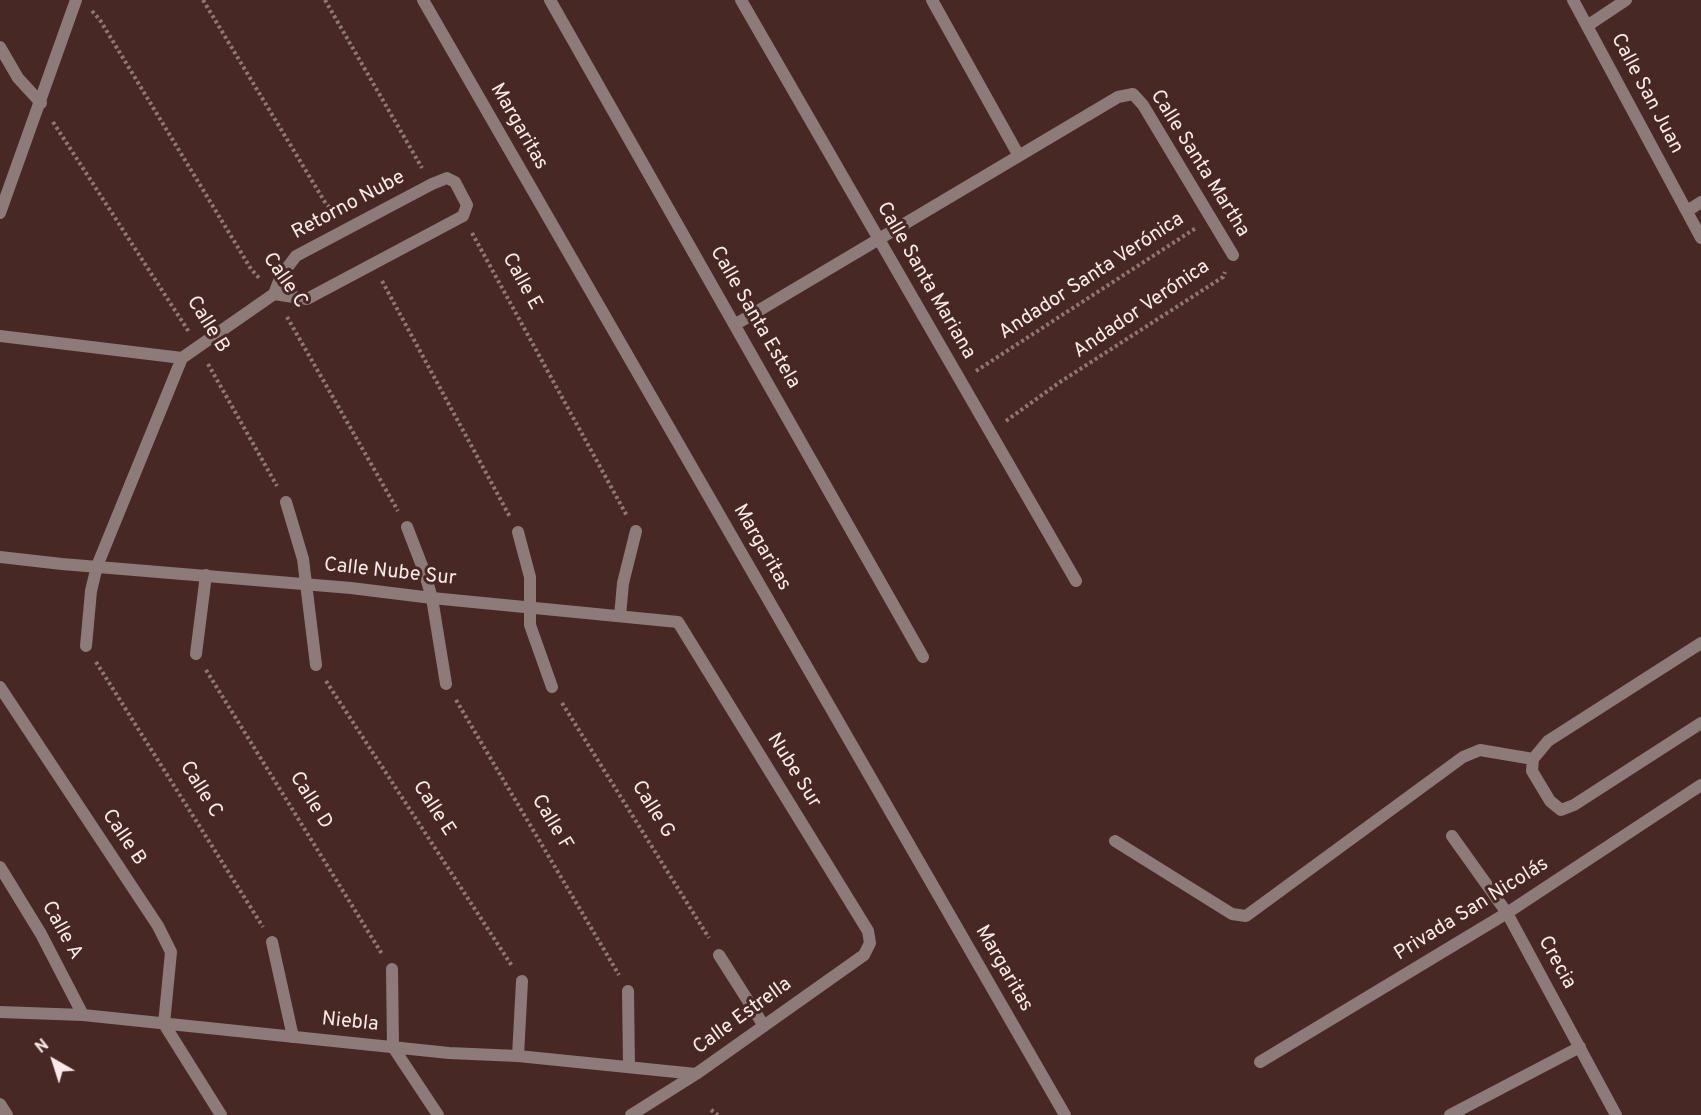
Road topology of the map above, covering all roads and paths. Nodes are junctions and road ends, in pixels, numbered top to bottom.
1 (325, 0) edge
2 (423, 0) edge
3 (550, 0) edge
4 (741, 0) edge
5 (932, 0) edge
6 (1573, 0) edge
7 (1626, 0) edge
8 (82, 3) edge
9 (1587, 26) junction
10 (0, 47) edge
11 (40, 103) junction
12 (1019, 156) junction
13 (432, 184) junction
14 (1701, 201) edge
15 (1687, 211) junction
16 (0, 213) edge
17 (463, 216) junction
18 (1211, 218) junction
19 (1701, 237) edge
20 (879, 239) junction
21 (1233, 255) joint
22 (274, 294) junction
23 (736, 324) junction
24 (0, 336) edge
25 (199, 347) junction
26 (182, 358) junction
27 (960, 381) junction
28 (990, 433) junction
29 (286, 502) joint
30 (407, 527) joint
31 (636, 531) joint
32 (518, 532) dead end
33 (0, 557) edge
34 (97, 566) junction
35 (206, 575) junction
36 (1076, 581) dead end
37 (306, 583) junction
38 (432, 598) junction
39 (529, 606) junction
40 (620, 616) junction
41 (678, 622) joint
42 (1701, 643) edge
43 (86, 646) joint
44 (196, 654) joint
45 (923, 657) dead end
46 (316, 665) joint
47 (446, 684) joint
48 (0, 687) edge
49 (552, 687) joint
50 (1701, 723) edge
51 (1533, 759) junction
52 (1701, 785) edge
53 (1452, 836) dead end
54 (1115, 841) dead end
55 (0, 867) edge
56 (1507, 913) junction
57 (272, 942) joint
58 (870, 943) joint
59 (719, 955) joint
60 (392, 969) joint
61 (522, 981) joint
62 (628, 991) joint
63 (0, 1012) edge
64 (83, 1016) junction
65 (164, 1024) junction
66 (764, 1026) junction
67 (293, 1037) junction
68 (393, 1047) junction
69 (1580, 1047) junction
70 (518, 1056) junction
71 (1260, 1062) dead end
72 (629, 1067) junction
73 (696, 1074) junction
74 (0, 1104) edge
75 (711, 1110) dead end
76 (7, 1115) edge
77 (221, 1115) edge
78 (438, 1115) edge
79 (631, 1115) edge
80 (718, 1115) edge
81 (1065, 1115) edge
82 (1450, 1115) edge
83 (1616, 1115) edge

1 - 13 path
2 - 81 street, Margaritas
3 - 23 street, Calle Santa Estela
4 - 20 street, Calle Santa Mariana
5 - 12 street
6 - 9 street, Calle San Juan
7 - 9 street
8 - 11 street
8 - 22 path, Calle C
9 - 15 street, Calle San Juan
10 - 11 street
11 - 16 street
11 - 25 path, Calle B
12 - 18 street, Calle Santa Martha
12 - 20 street
13 - 17 street
13 - 22 street, Retorno Nube
14 - 15 street
15 - 19 street, Calle San Juan
17 - 22 street
17 - 31 path, Calle E
18 - 21 street, Calle Santa Martha
18 - 27 path, Andador Santa Verónica
20 - 23 street
20 - 27 street, Calle Santa Mariana
21 - 28 path, Andador Verónica
22 - 25 street, Retorno Nube
22 - 30 path, Calle C
23 - 45 street, Calle Santa Estela
24 - 26 street
25 - 26 street, Retorno Nube
25 - 29 path, Calle B
26 - 34 street
27 - 28 street, Calle Santa Mariana
28 - 36 street, Calle Santa Mariana
29 - 37 street
30 - 38 street
31 - 40 street
32 - 39 street
33 - 34 street, Calle Nube Sur
34 - 35 street, Calle Nube Sur
34 - 43 street
35 - 37 street, Calle Nube Sur
35 - 44 street
37 - 38 street, Calle Nube Sur
37 - 46 street
38 - 39 street, Calle Nube Sur
38 - 47 street
39 - 40 street, Calle Nube Sur
39 - 49 street
40 - 41 street, Calle Nube Sur
41 - 58 street, Nube Sur
42 - 51 street
43 - 57 path, Calle C
44 - 60 path, Calle D
46 - 61 path, Calle E
47 - 62 path, Calle F
48 - 65 street, Calle B
49 - 59 path, Calle G
50 - 51 street
51 - 54 street
52 - 56 street, Privada San Nicolás
53 - 56 street, Crecia
55 - 64 street, Calle A
56 - 69 street, Crecia
56 - 71 street, Privada San Nicolás
57 - 67 street
58 - 66 street, Calle Estrella
59 - 66 street
60 - 68 street
61 - 70 street
62 - 72 street
63 - 64 street, Niebla
64 - 65 street, Niebla
65 - 67 street, Niebla
65 - 77 street
66 - 73 street, Calle Estrella
67 - 68 street, Niebla
68 - 70 street, Niebla
68 - 78 street
69 - 82 street
69 - 83 street, Crecia
70 - 72 street, Niebla
72 - 73 street, Niebla
73 - 79 street, Calle Estrella
74 - 76 street
75 - 80 path

